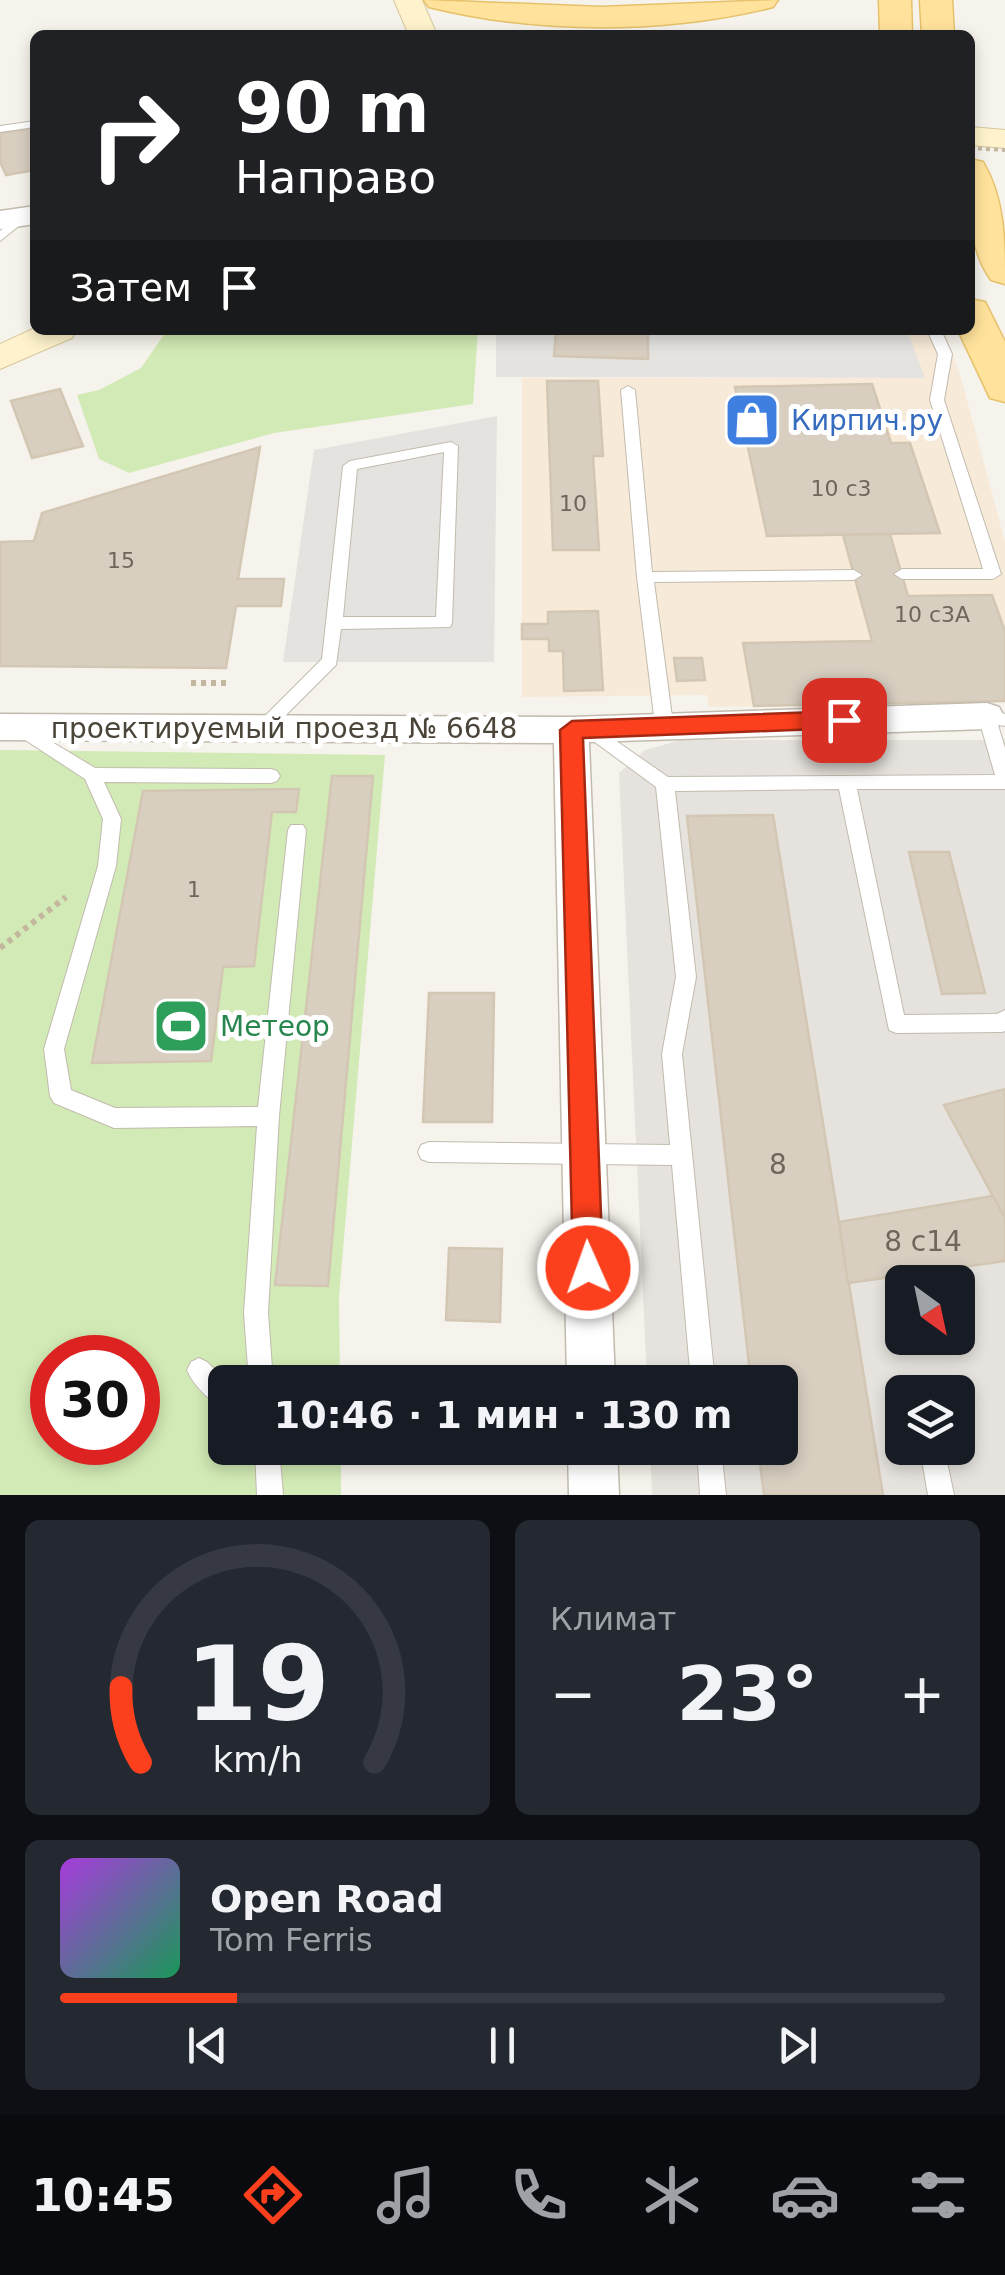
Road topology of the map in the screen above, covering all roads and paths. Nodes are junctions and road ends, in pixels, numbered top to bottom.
1 (408, 0) edge
2 (440, 0) edge
3 (762, 0) edge
4 (895, 0) edge
5 (936, 0) edge
6 (420, 30) edge
7 (896, 30) edge
8 (938, 30) edge
9 (975, 120) edge
10 (1005, 122) edge
11 (30, 125) edge
12 (0, 130) edge
13 (975, 136) edge
14 (1005, 138) edge
15 (975, 148) edge
16 (1005, 150) edge
17 (975, 185) edge
18 (24, 218) edge
19 (0, 236) edge
20 (1005, 272) edge
21 (975, 321) edge
22 (48, 335) edge
23 (936, 335) edge
24 (0, 358) edge
25 (1005, 389) edge
26 (628, 390) dead end
27 (902, 574) dead end
28 (854, 575) dead end
29 (644, 577) junction
30 (334, 623) junction
31 (190, 683) dead end
32 (226, 683) dead end
33 (996, 718) edge
34 (664, 724) junction
35 (265, 726) junction
36 (9, 727) edge
37 (579, 729) junction
38 (92, 775) junction
39 (271, 776) dead end
40 (1005, 781) edge
41 (846, 782) junction
42 (666, 784) junction
43 (297, 830) dead end
44 (107, 866) junction
45 (0, 948) edge
46 (1005, 1020) edge
47 (268, 1116) junction
48 (429, 1152) dead end
49 (584, 1154) junction
50 (682, 1155) junction
51 (260, 1365) edge
52 (590, 1365) edge
53 (701, 1365) edge
54 (199, 1370) dead end
55 (208, 1379) edge
56 (268, 1465) edge
57 (593, 1465) edge
58 (710, 1465) edge
59 (935, 1465) edge
60 (270, 1495) edge
61 (594, 1495) edge
62 (713, 1495) edge
63 (941, 1495) edge

1 - 6 main road
2 - 3 main road
4 - 7 main road
5 - 8 main road
9 - 10 main road
11 - 12 lane
13 - 14 main road
15 - 16 path, bridge
17 - 20 main road
18 - 19 lane
21 - 25 main road
22 - 24 main road
23 - 27 lane
26 - 29 lane
28 - 29 lane
29 - 34 lane
30 - 30 lane
30 - 35 lane
31 - 32 path
33 - 34 street, проектируемый проезд № 6648
33 - 40 lane
34 - 37 street, проектируемый проезд № 6648
35 - 36 street, проектируемый проезд № 6648
35 - 37 street, проектируемый проезд № 6648
36 - 38 lane
37 - 42 lane
37 - 49 street
38 - 39 lane
38 - 44 lane
40 - 41 lane
41 - 42 lane
41 - 46 lane
42 - 50 lane
43 - 47 lane
44 - 45 path
44 - 47 lane
47 - 51 lane
48 - 49 lane
49 - 50 lane
49 - 52 street
50 - 53 lane
54 - 55 lane
56 - 60 lane
57 - 61 street
58 - 62 lane
59 - 63 lane

